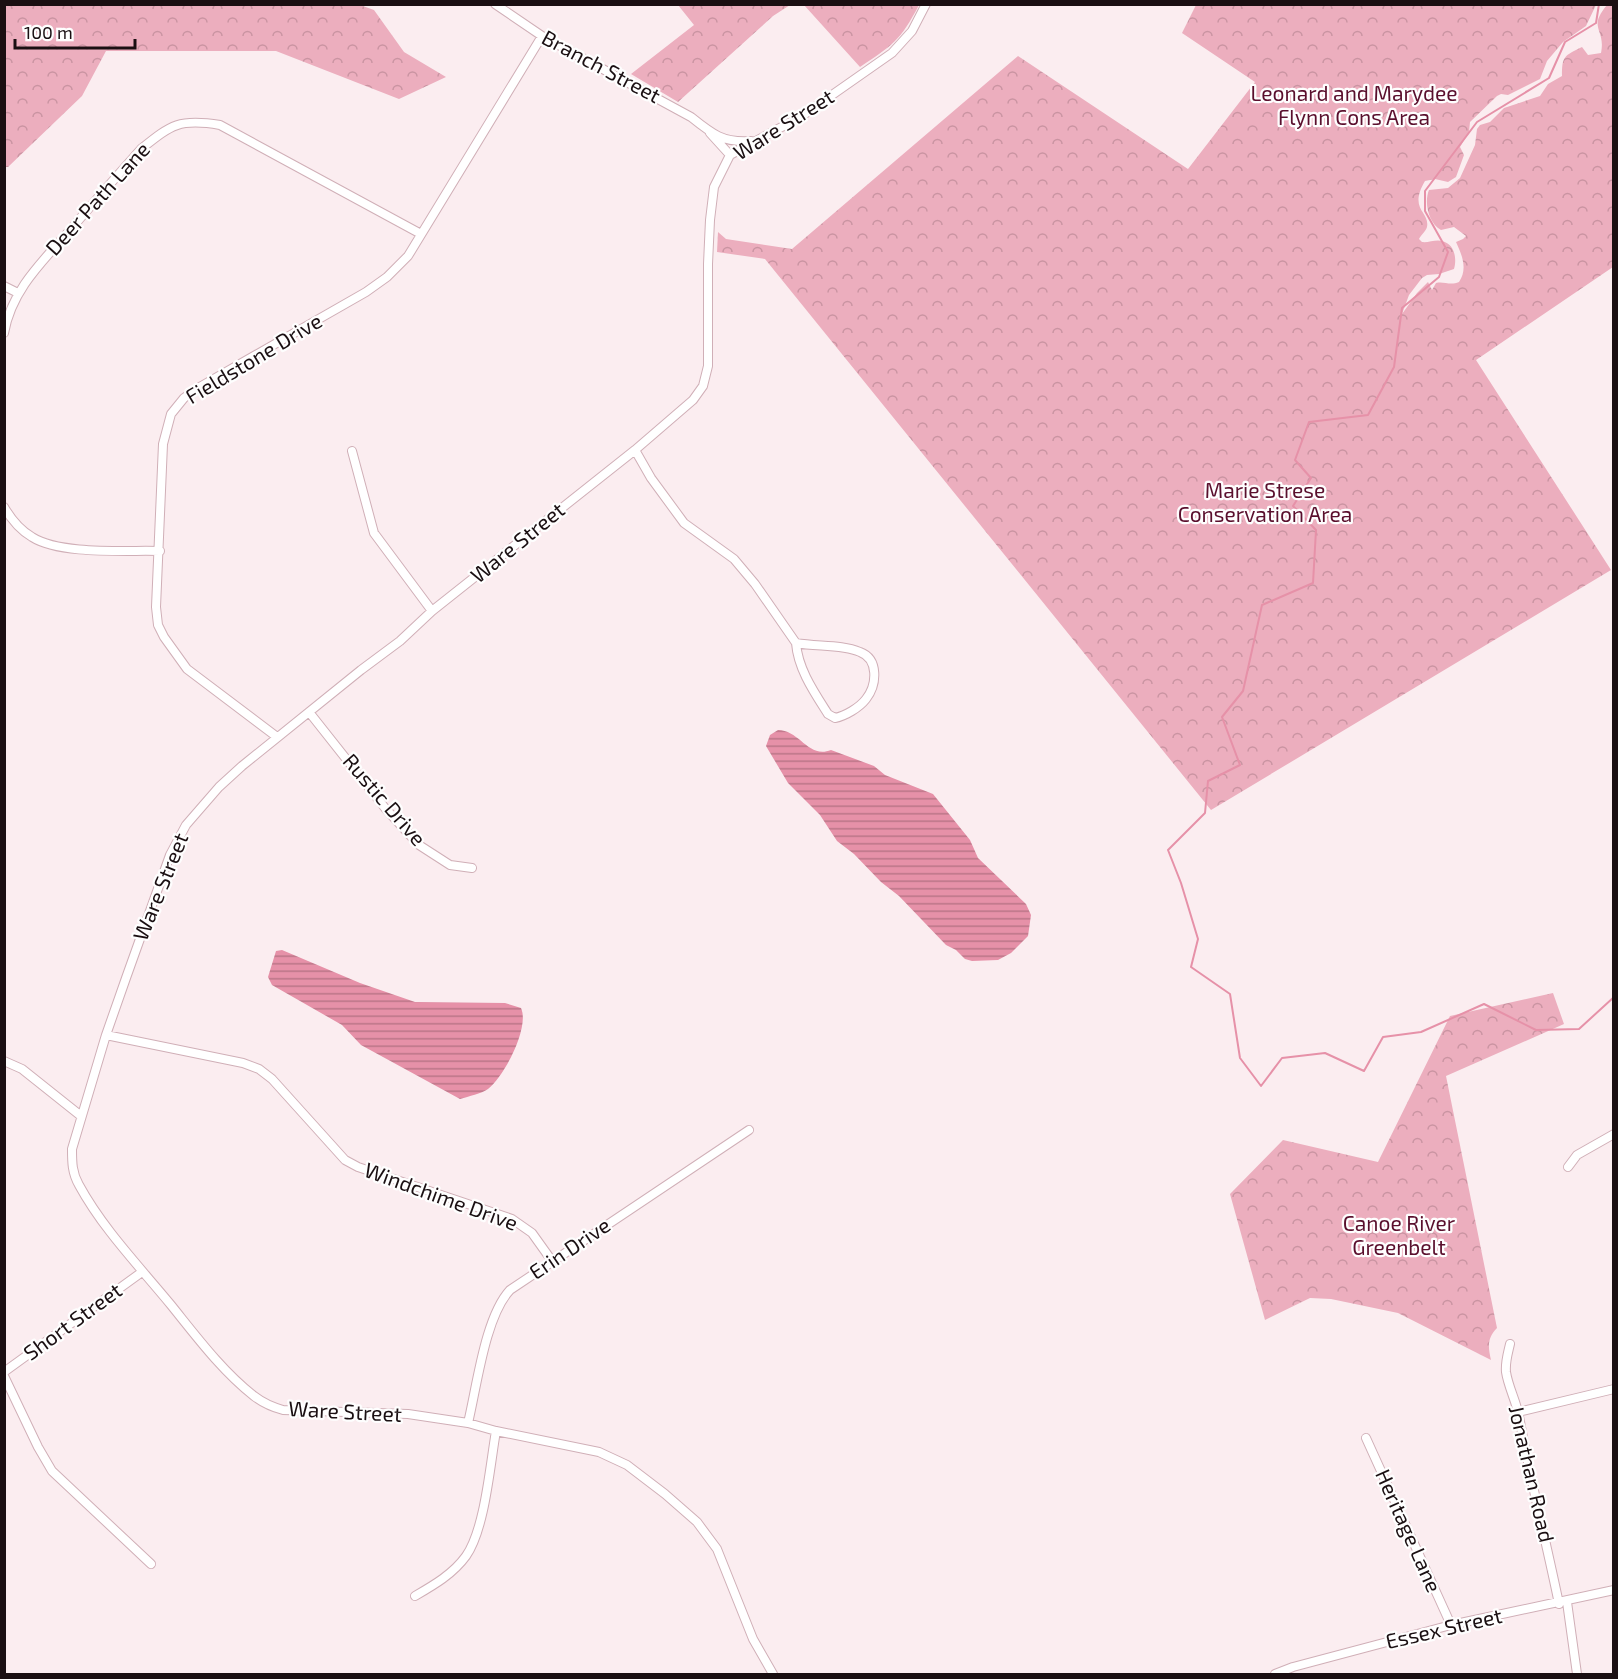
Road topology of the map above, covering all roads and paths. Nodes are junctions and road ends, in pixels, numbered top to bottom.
1 (495, 4) edge
2 (926, 4) edge
3 (542, 36) junction
4 (707, 130) junction
5 (755, 141) junction
6 (730, 155) junction
7 (421, 234) junction
8 (4, 286) edge
9 (18, 293) junction
10 (4, 333) edge
11 (635, 450) junction
12 (352, 451) dead end
13 (4, 507) edge
14 (160, 551) junction
15 (432, 611) junction
16 (796, 643) junction
17 (309, 712) junction
18 (278, 737) junction
19 (472, 868) dead end
20 (106, 1035) junction
21 (4, 1061) edge
22 (81, 1116) junction
23 (749, 1130) dead end
24 (1614, 1134) edge
25 (1568, 1167) dead end
26 (552, 1261) junction
27 (142, 1272) junction
28 (1510, 1344) dead end
29 (4, 1374) edge
30 (1614, 1389) edge
31 (1518, 1412) junction
32 (468, 1423) junction
33 (495, 1431) junction
34 (1366, 1438) dead end
35 (150, 1564) dead end
36 (1614, 1590) edge
37 (415, 1596) dead end
38 (1563, 1603) junction
39 (1450, 1625) junction
40 (773, 1674) edge
41 (1275, 1674) edge
42 (1576, 1674) edge

1 - 3 street, Branch Street
2 - 5 street, Ware Street
3 - 4 street, Branch Street
3 - 7 street, Fieldstone Drive
4 - 5 street, Branch Street
4 - 6 street, Branch Street
5 - 6 street, Ware Street
6 - 11 street, Ware Street
7 - 9 street, Deer Path Lane
7 - 14 street, Fieldstone Drive
8 - 9 street
9 - 10 street, Deer Path Lane
11 - 15 street, Ware Street
11 - 16 street
12 - 15 street
13 - 14 street
14 - 18 street, Fieldstone Drive
15 - 17 street, Ware Street
16 - 16 street
17 - 18 street, Ware Street
17 - 19 street, Rustic Drive
18 - 20 street, Ware Street
20 - 22 street, Ware Street
20 - 26 street, Windchime Drive
21 - 22 street
22 - 27 street, Ware Street
23 - 26 street, Erin Drive
24 - 25 street
26 - 32 street, Erin Drive
27 - 29 street, Short Street
27 - 32 street, Ware Street
28 - 31 street, Jonathan Road
29 - 35 street
30 - 31 street
31 - 38 street, Jonathan Road
32 - 33 street, Ware Street
33 - 37 street
33 - 40 street, Ware Street
34 - 39 street, Heritage Lane
36 - 38 street, Essex Street
38 - 39 street, Essex Street
38 - 42 street, Jonathan Road
39 - 41 street, Essex Street

